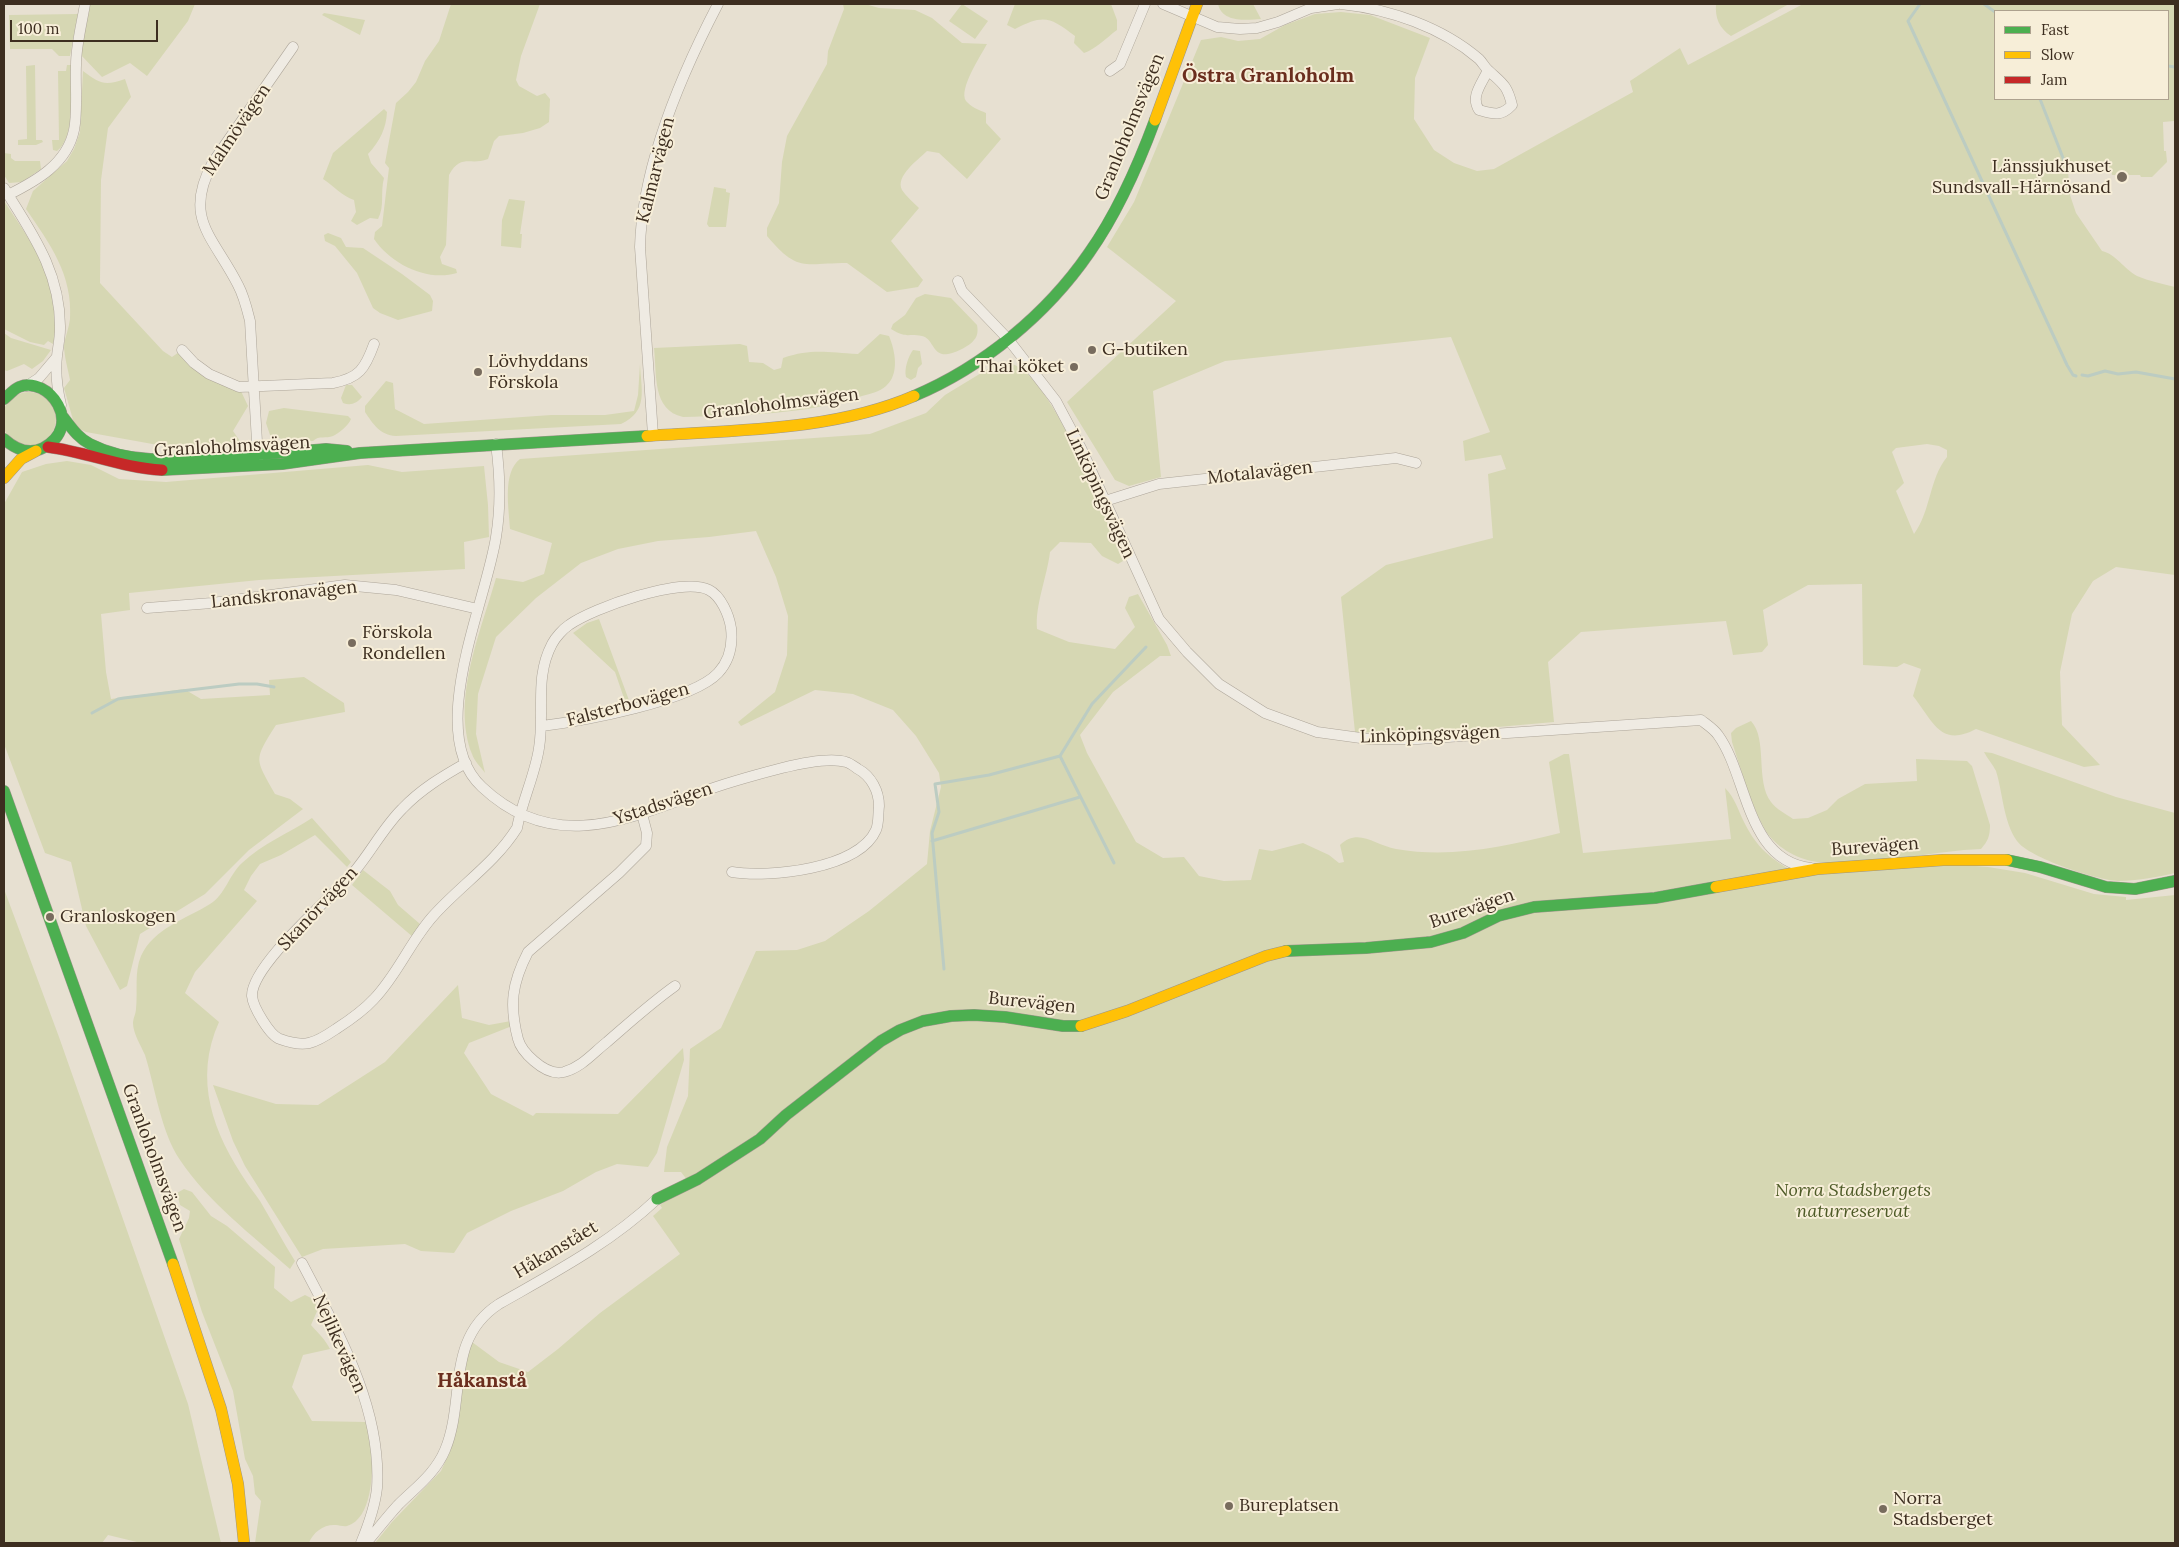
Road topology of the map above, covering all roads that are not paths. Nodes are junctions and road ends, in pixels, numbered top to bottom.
1 (85, 4) edge
2 (718, 4) edge
3 (1145, 4) edge
4 (1163, 4) edge
5 (1197, 4) edge
6 (1340, 4) edge
7 (1192, 17) junction
8 (293, 47) dead end
9 (1488, 70) dead end
10 (1110, 71) dead end
11 (6, 191) edge
12 (958, 281) dead end
13 (1008, 339) junction
14 (374, 344) dead end
15 (182, 350) dead end
16 (57, 358) junction
17 (23, 387) junction
18 (254, 387) junction
19 (4, 389) edge
20 (4, 399) edge
21 (62, 412) junction
22 (653, 435) junction
23 (4, 438) edge
24 (496, 444) junction
25 (48, 447) junction
26 (36, 451) junction
27 (258, 460) junction
28 (1416, 463) dead end
29 (4, 478) edge
30 (1104, 501) junction
31 (147, 608) dead end
32 (478, 609) junction
33 (542, 726) junction
34 (466, 763) junction
35 (4, 791) edge
36 (642, 814) junction
37 (520, 815) junction
38 (1817, 869) junction
39 (732, 872) dead end
40 (2175, 881) edge
41 (675, 986) dead end
42 (858, 1058) joint
43 (657, 1199) joint
44 (302, 1263) dead end
45 (244, 1543) edge
46 (361, 1543) edge
47 (366, 1543) edge

1 - 11 street
2 - 22 street, Kalmarvägen
3 - 10 street
4 - 7 street
5 - 7 street, Granloholmsvägen
6 - 7 street
6 - 9 street
7 - 13 street, Granloholmsvägen
8 - 18 street, Malmövägen
11 - 16 street
12 - 13 street, Linköpingsvägen
13 - 22 street, Granloholmsvägen
13 - 30 street, Linköpingsvägen
14 - 18 street
15 - 18 street
16 - 17 street
16 - 21 street
17 - 19 street
17 - 20 street
17 - 21 street, Granloholmsvägen
18 - 27 street, Malmövägen
21 - 25 street
21 - 27 street, Granloholmsvägen
22 - 24 street, Granloholmsvägen
23 - 26 street
24 - 27 street, Granloholmsvägen
24 - 32 street, Ystadsvägen
25 - 26 street
25 - 27 street, Granloholmsvägen
26 - 29 street
28 - 30 street, Motalavägen
30 - 38 street, Linköpingsvägen
31 - 32 street, Landskronavägen
32 - 34 street, Ystadsvägen
33 - 33 street, Falsterbovägen
33 - 37 street, Falsterbovägen
34 - 37 street, Ystadsvägen
34 - 37 street, Skanörvägen
35 - 45 street, Granloholmsvägen
36 - 37 street, Ystadsvägen
36 - 39 street, Ystadsvägen
36 - 41 street
38 - 40 street, Burevägen
38 - 42 street, Burevägen
42 - 43 street, Håkanstået
43 - 47 street, Håkanstået
44 - 46 street, Nejlikevägen

